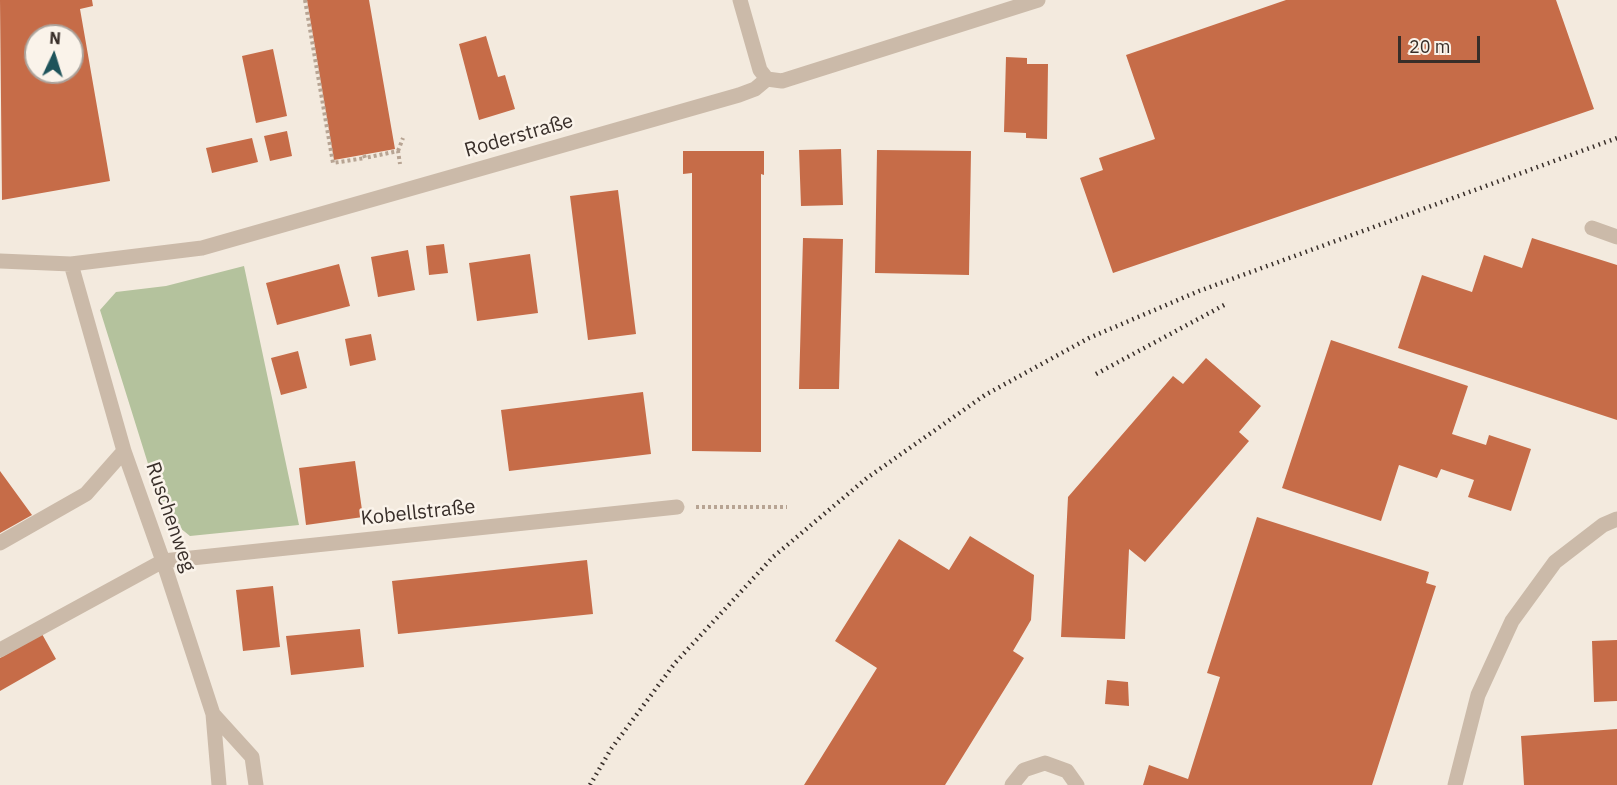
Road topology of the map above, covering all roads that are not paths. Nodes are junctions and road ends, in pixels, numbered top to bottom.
1 (740, 0) edge
2 (1038, 0) edge
3 (767, 79) junction
4 (1592, 228) dead end
5 (1617, 237) edge
6 (0, 261) edge
7 (71, 264) junction
8 (124, 451) junction
9 (677, 507) road end
10 (1617, 519) edge
11 (0, 543) edge
12 (163, 561) junction
13 (0, 650) edge
14 (213, 714) junction
15 (219, 785) edge
16 (256, 785) edge
17 (1012, 785) edge
18 (1077, 785) edge
19 (1455, 785) edge

1 - 3 street
2 - 3 street, Roderstraße
3 - 7 street, Roderstraße
4 - 5 street
6 - 7 street, Roderstraße
7 - 8 street, Ruschenweg
8 - 11 street
8 - 12 street, Ruschenweg
9 - 12 street, Kobellstraße
10 - 19 street
12 - 13 street
12 - 14 street, Ruschenweg
14 - 15 street, Ruschenweg
14 - 16 street
17 - 18 street

